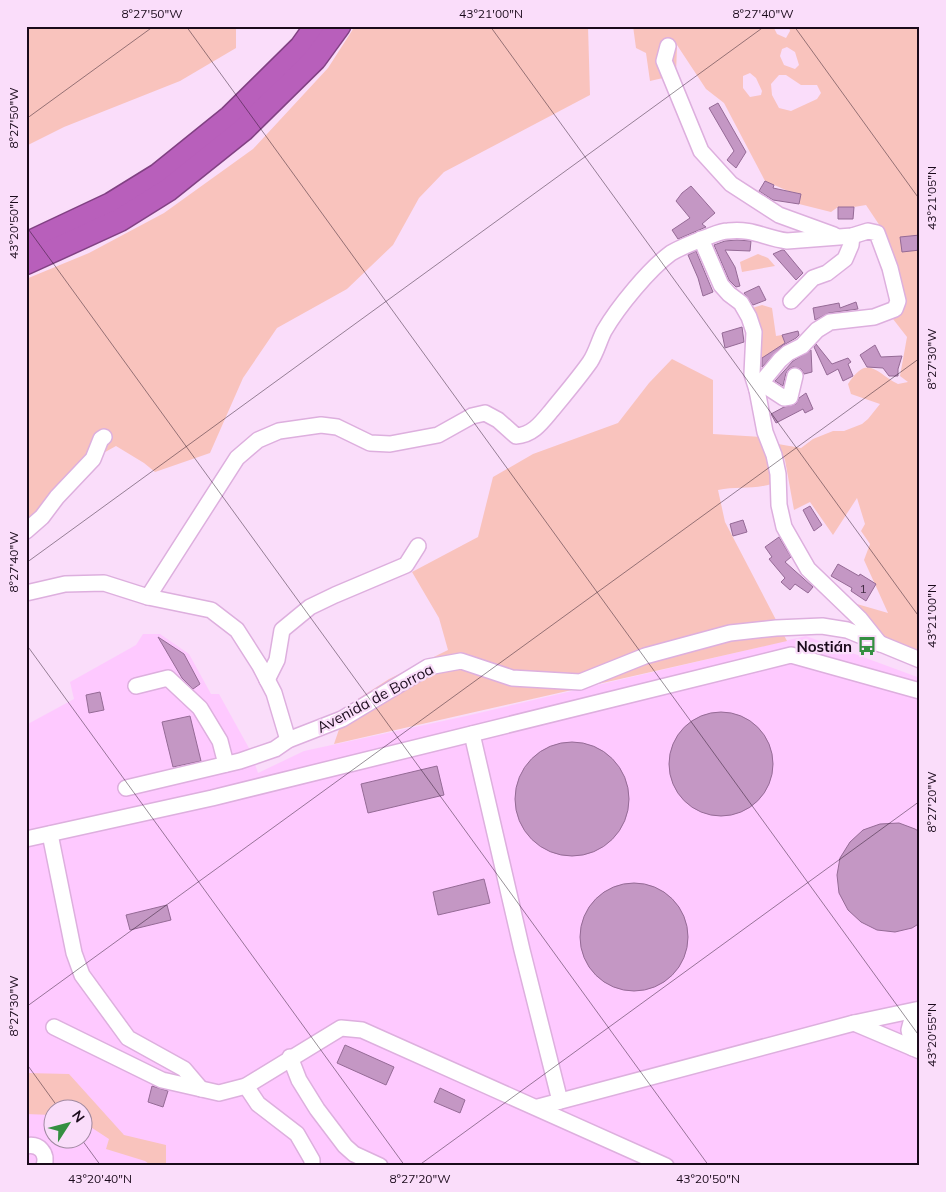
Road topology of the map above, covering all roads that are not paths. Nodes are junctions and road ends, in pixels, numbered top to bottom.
1 (316, 26) edge
2 (339, 26) edge
3 (668, 46) dead end
4 (846, 236) junction
5 (701, 239) junction
6 (26, 244) edge
7 (26, 263) edge
8 (791, 301) dead end
9 (795, 376) dead end
10 (759, 386) junction
11 (104, 437) dead end
12 (26, 531) edge
13 (418, 546) dead end
14 (26, 593) edge
15 (148, 597) junction
16 (882, 646) junction
17 (920, 660) edge
18 (267, 680) junction
19 (136, 686) dead end
20 (920, 691) edge
21 (472, 734) junction
22 (288, 740) junction
23 (226, 764) junction
24 (126, 788) dead end
25 (50, 834) junction
26 (26, 839) edge
27 (917, 1010) edge
28 (895, 1014) junction
29 (854, 1023) junction
30 (54, 1027) dead end
31 (916, 1050) edge
32 (290, 1058) junction
33 (246, 1086) junction
34 (201, 1089) junction
35 (560, 1101) junction
36 (538, 1107) junction
37 (26, 1146) edge
38 (44, 1166) edge
39 (312, 1166) edge
40 (380, 1166) edge
41 (666, 1166) edge

1 - 6 highway
2 - 7 highway
3 - 4 street
4 - 5 street
4 - 8 street
4 - 10 street
5 - 10 street
5 - 15 street
9 - 10 street
10 - 16 street
11 - 12 street
13 - 18 street
14 - 15 street
15 - 18 street
16 - 17 street, Avenida de Borroa
16 - 22 street, Avenida de Borroa
18 - 22 street
19 - 23 street
20 - 21 street
21 - 25 street
21 - 35 street
22 - 23 street, Avenida de Borroa
23 - 24 street, Avenida de Borroa
25 - 26 street
25 - 34 street
27 - 28 street
27 - 31 street
28 - 29 street
28 - 31 street
29 - 31 street
29 - 35 street
30 - 34 street
32 - 33 street
32 - 36 street
32 - 40 street
33 - 34 street
33 - 39 street
35 - 36 street
36 - 41 street
37 - 38 street

